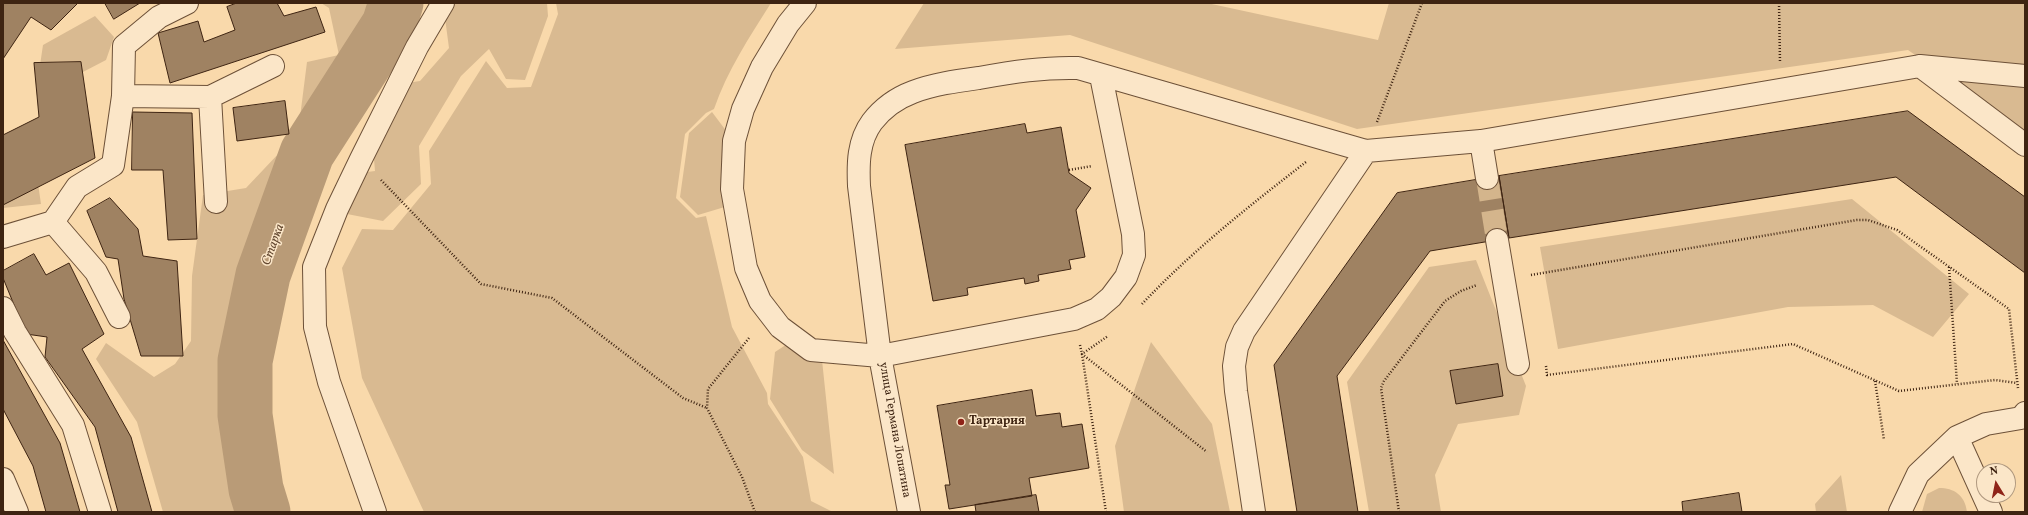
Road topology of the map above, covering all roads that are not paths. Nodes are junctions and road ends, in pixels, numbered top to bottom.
1 (187, 3) edge
2 (443, 3) edge
3 (805, 3) edge
4 (273, 66) dead end
5 (1920, 66) junction
6 (1101, 76) junction
7 (2025, 76) edge
8 (123, 96) junction
9 (210, 97) junction
10 (1481, 142) junction
11 (2025, 145) edge
12 (1366, 151) junction
13 (1487, 178) tunnel mouth
14 (216, 202) dead end
15 (53, 222) junction
16 (3, 237) edge
17 (1498, 240) tunnel mouth
18 (3, 308) edge
19 (119, 317) dead end
20 (880, 356) junction
21 (1518, 364) dead end
22 (2023, 416) edge
23 (1957, 437) junction
24 (3, 479) edge
25 (17, 512) edge
26 (100, 512) edge
27 (375, 512) edge
28 (909, 512) edge
29 (1254, 512) edge
30 (1900, 512) edge
31 (1991, 512) edge

1 - 8 street
2 - 27 street
3 - 20 street, улица Германа Лопатина
4 - 9 street
5 - 7 street
5 - 10 street
5 - 11 street
6 - 12 street
6 - 20 street
6 - 20 street
8 - 9 street
8 - 15 street
9 - 14 street
10 - 12 street
10 - 13 street
12 - 29 street
15 - 16 street
15 - 19 street
17 - 21 street
18 - 26 street
20 - 28 street, улица Германа Лопатина
22 - 23 street
23 - 30 street
23 - 31 street
24 - 25 street

